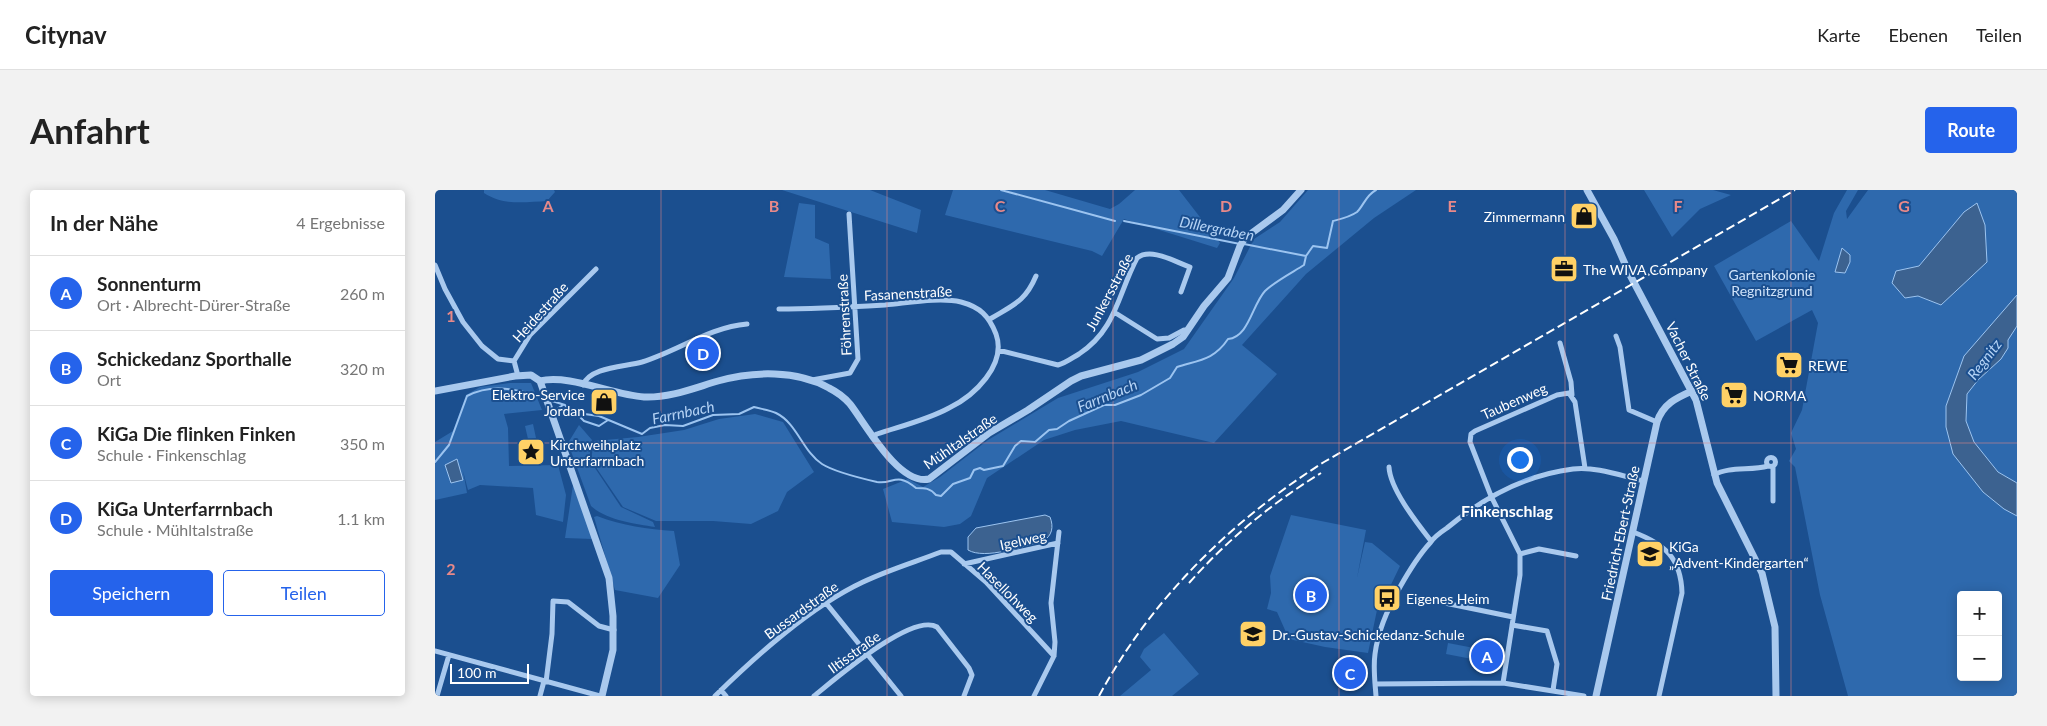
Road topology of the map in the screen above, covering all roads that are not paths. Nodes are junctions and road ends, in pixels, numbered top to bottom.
1 (1301, 190) edge
2 (1587, 190) edge
3 (849, 214) dead end
4 (435, 265) edge
5 (596, 269) dead end
6 (1036, 276) dead end
7 (1181, 292) dead end
8 (856, 307) junction
9 (779, 309) dead end
10 (1114, 312) junction
11 (990, 319) junction
12 (747, 324) dead end
13 (1188, 331) junction
14 (1616, 336) dead end
15 (1560, 344) dead end
16 (998, 350) junction
17 (514, 361) junction
18 (518, 376) junction
19 (811, 380) junction
20 (540, 381) junction
21 (583, 385) junction
22 (435, 391) edge
23 (1692, 391) junction
24 (1572, 396) junction
25 (1657, 422) junction
26 (873, 438) junction
27 (1389, 467) dead end
28 (1585, 468) junction
29 (1714, 475) junction
30 (1644, 481) junction
31 (1491, 496) junction
32 (1773, 501) dead end
33 (1059, 532) dead end
34 (1633, 532) junction
35 (1431, 541) junction
36 (1058, 544) junction
37 (941, 552) joint
38 (1520, 554) junction
39 (1576, 556) dead end
40 (964, 564) junction
41 (1440, 602) dead end
42 (826, 603) junction
43 (1513, 617) junction
44 (1512, 625) junction
45 (614, 630) junction
46 (435, 651) edge
47 (866, 653) junction
48 (449, 655) junction
49 (1055, 656) junction
50 (545, 682) junction
51 (1503, 683) junction
52 (1375, 684) junction
53 (721, 690) junction
54 (1553, 690) junction
55 (437, 696) edge
56 (540, 696) edge
57 (601, 696) edge
58 (715, 696) edge
59 (726, 696) edge
60 (814, 696) edge
61 (901, 696) edge
62 (963, 696) edge
63 (1034, 696) edge
64 (1376, 696) edge
65 (1583, 696) edge
66 (1596, 696) edge
67 (1659, 696) edge
68 (1776, 696) edge

1 - 13 street, Mühltalstraße
2 - 23 street, Vacher Straße
3 - 8 street, Föhrenstraße
4 - 17 street
5 - 17 street, Heidestraße
6 - 11 street
7 - 10 street, Junkersstraße
8 - 9 street, Fasanenstraße
8 - 11 street, Fasanenstraße
8 - 19 street, Föhrenstraße
10 - 13 street
10 - 16 street, Junkersstraße
11 - 16 street
12 - 21 street
13 - 26 street, Mühltalstraße
14 - 25 street
15 - 24 street
16 - 26 street
17 - 18 street, Heidestraße
18 - 20 street, Mühltalstraße
18 - 22 street
19 - 21 street, Mühltalstraße
19 - 26 street, Mühltalstraße
20 - 21 street, Mühltalstraße
20 - 45 street
23 - 25 street, Friedrich-Ebert-Straße
23 - 29 street, Vacher Straße
24 - 28 street
24 - 31 street, Taubenweg
25 - 30 street, Friedrich-Ebert-Straße
27 - 35 street
28 - 30 street
28 - 31 street
29 - 32 street
29 - 68 street, Vacher Straße
30 - 34 street, Friedrich-Ebert-Straße
31 - 35 street
31 - 38 street
33 - 36 street
34 - 66 street, Friedrich-Ebert-Straße
34 - 67 street
35 - 52 street
36 - 40 street, Igelweg
36 - 49 street
37 - 40 street, Hasellohweg
37 - 42 street, Bussardstraße
38 - 39 street
38 - 43 street
40 - 49 street, Hasellohweg
41 - 43 street
42 - 47 street
42 - 53 street, Bussardstraße
43 - 44 street
44 - 51 street
44 - 54 street
45 - 50 street
45 - 57 street
46 - 48 street
47 - 60 street, Iltisstraße
47 - 61 street
47 - 62 street, Iltisstraße
48 - 50 street
48 - 55 street
49 - 63 street
50 - 56 street
50 - 57 street
51 - 52 street
51 - 54 street
52 - 64 street
53 - 58 street, Bussardstraße
53 - 59 street
54 - 65 street

